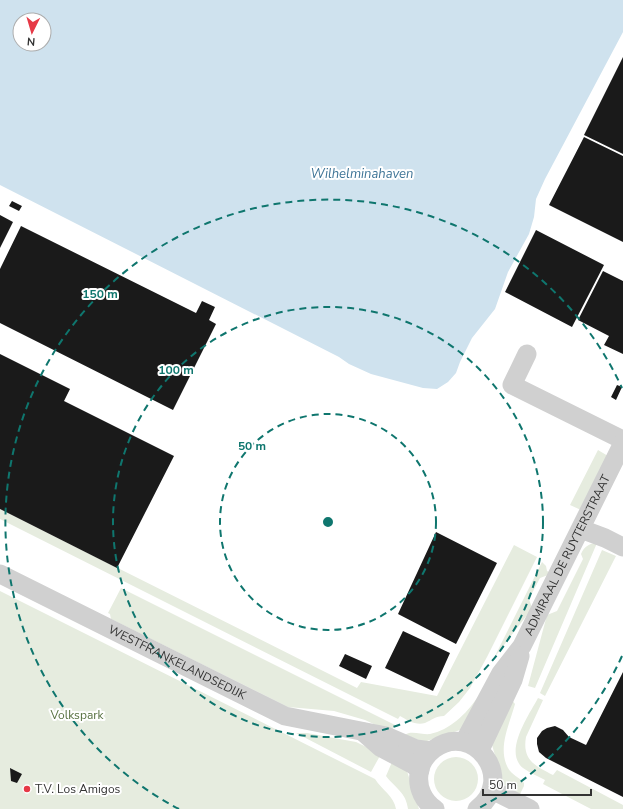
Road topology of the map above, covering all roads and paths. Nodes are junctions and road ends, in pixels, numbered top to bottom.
1 (527, 354) dead end
2 (623, 444) edge
3 (581, 529) junction
4 (623, 547) edge
5 (0, 574) edge
6 (362, 731) junction
7 (472, 746) junction
8 (430, 751) junction
9 (420, 770) junction
10 (492, 788) junction
11 (433, 808) edge
12 (485, 808) edge
13 (530, 809) edge

1 - 2 street
2 - 3 street, ADMIRAAL DE RUYTERSTRAAT
3 - 4 street
3 - 7 street, ADMIRAAL DE RUYTERSTRAAT
5 - 6 street, WESTFRANKELANDSEDIJK
6 - 8 street, WESTFRANKELANDSEDIJK
6 - 9 street
7 - 8 street
7 - 10 street
8 - 9 street
9 - 11 street
10 - 12 street
10 - 13 street

